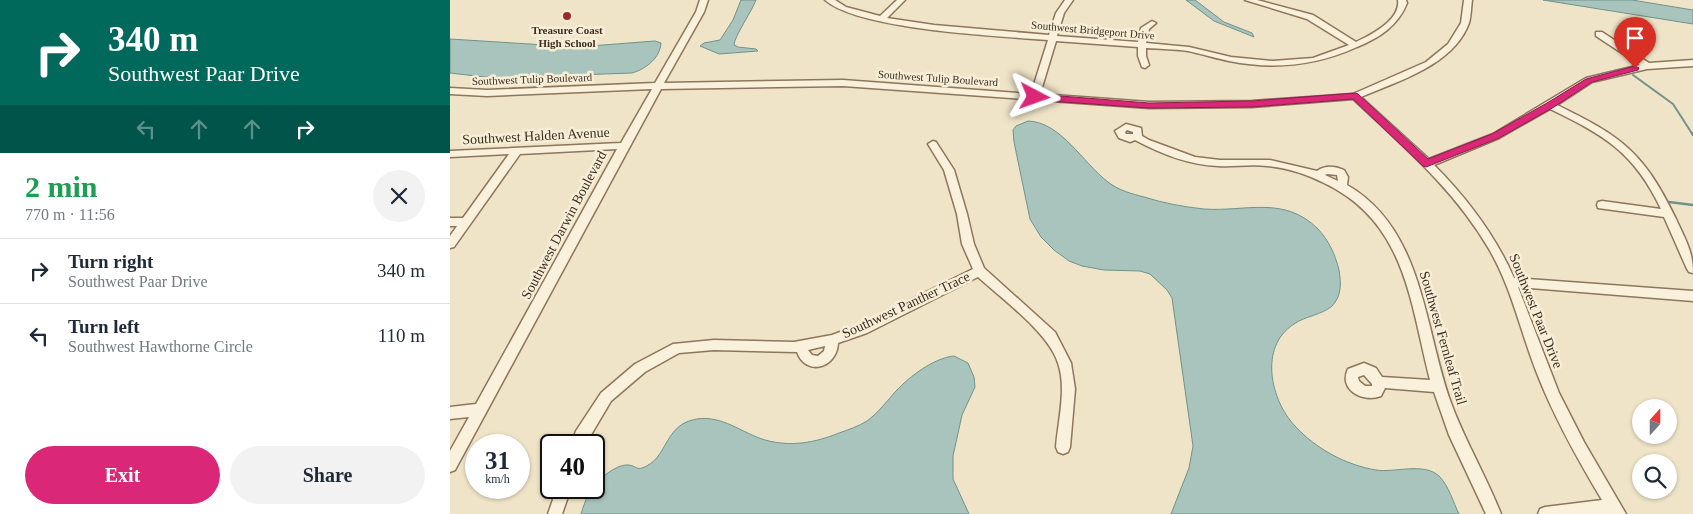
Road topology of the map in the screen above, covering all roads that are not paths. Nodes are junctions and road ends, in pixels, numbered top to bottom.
1 (704, 0) edge
2 (829, 0) edge
3 (901, 0) edge
4 (1070, 0) edge
5 (1249, 0) edge
6 (1402, 0) edge
7 (1468, 0) edge
8 (882, 19) junction
9 (1152, 23) dead end
10 (1599, 34) dead end
11 (1053, 38) junction
12 (1142, 45) junction
13 (1355, 45) junction
14 (1693, 62) edge
15 (1145, 65) dead end
16 (1647, 66) junction
17 (658, 86) junction
18 (450, 91) edge
19 (1355, 96) junction
20 (1035, 97) junction
21 (1550, 105) junction
22 (1136, 137) dead end
23 (933, 144) dead end
24 (624, 146) junction
25 (517, 151) junction
26 (450, 154) edge
27 (1426, 164) junction
28 (1602, 205) dead end
29 (1666, 213) junction
30 (450, 222) edge
31 (466, 222) junction
32 (450, 244) edge
33 (1693, 269) edge
34 (979, 271) junction
35 (1510, 282) junction
36 (1693, 296) edge
37 (832, 340) junction
38 (801, 346) junction
39 (1379, 382) dead end
40 (1439, 387) junction
41 (481, 410) junction
42 (450, 413) edge
43 (582, 434) edge
44 (1062, 447) dead end
45 (450, 465) edge
46 (560, 499) edge
47 (1616, 510) edge
48 (555, 514) edge
49 (1494, 514) edge
50 (1545, 514) edge

1 - 17 street, Southwest Darwin Boulevard
2 - 8 street, Southwest Bridgeport Drive
3 - 8 street
4 - 11 street
5 - 13 street
6 - 13 street, Southwest Bridgeport Drive
7 - 19 street, Southwest Tulip Boulevard
8 - 11 street, Southwest Bridgeport Drive
9 - 12 street
10 - 16 street
11 - 12 street, Southwest Bridgeport Drive
11 - 20 street
12 - 13 street, Southwest Bridgeport Drive
12 - 15 street
14 - 16 street
16 - 21 street
17 - 18 street, Southwest Tulip Boulevard
17 - 20 street, Southwest Tulip Boulevard
17 - 24 street, Southwest Darwin Boulevard
19 - 20 street, Southwest Tulip Boulevard
19 - 27 street, Southwest Paar Drive
21 - 27 street
21 - 29 street
22 - 40 street, Southwest Fernleaf Trail
23 - 34 street
24 - 25 street, Southwest Halden Avenue
24 - 41 street, Southwest Darwin Boulevard
25 - 26 street, Southwest Halden Avenue
25 - 31 street
27 - 35 street, Southwest Paar Drive
28 - 29 street
29 - 33 street
30 - 31 street
31 - 32 street
34 - 37 street, Southwest Panther Trace
34 - 44 street
35 - 36 street
35 - 47 street, Southwest Paar Drive
37 - 38 street, Southwest Panther Trace
37 - 38 street
38 - 43 street, Southwest Panther Trace
39 - 40 street
40 - 49 street, Southwest Fernleaf Trail
41 - 42 street
41 - 45 street, Southwest Darwin Boulevard
46 - 48 street
47 - 50 street

